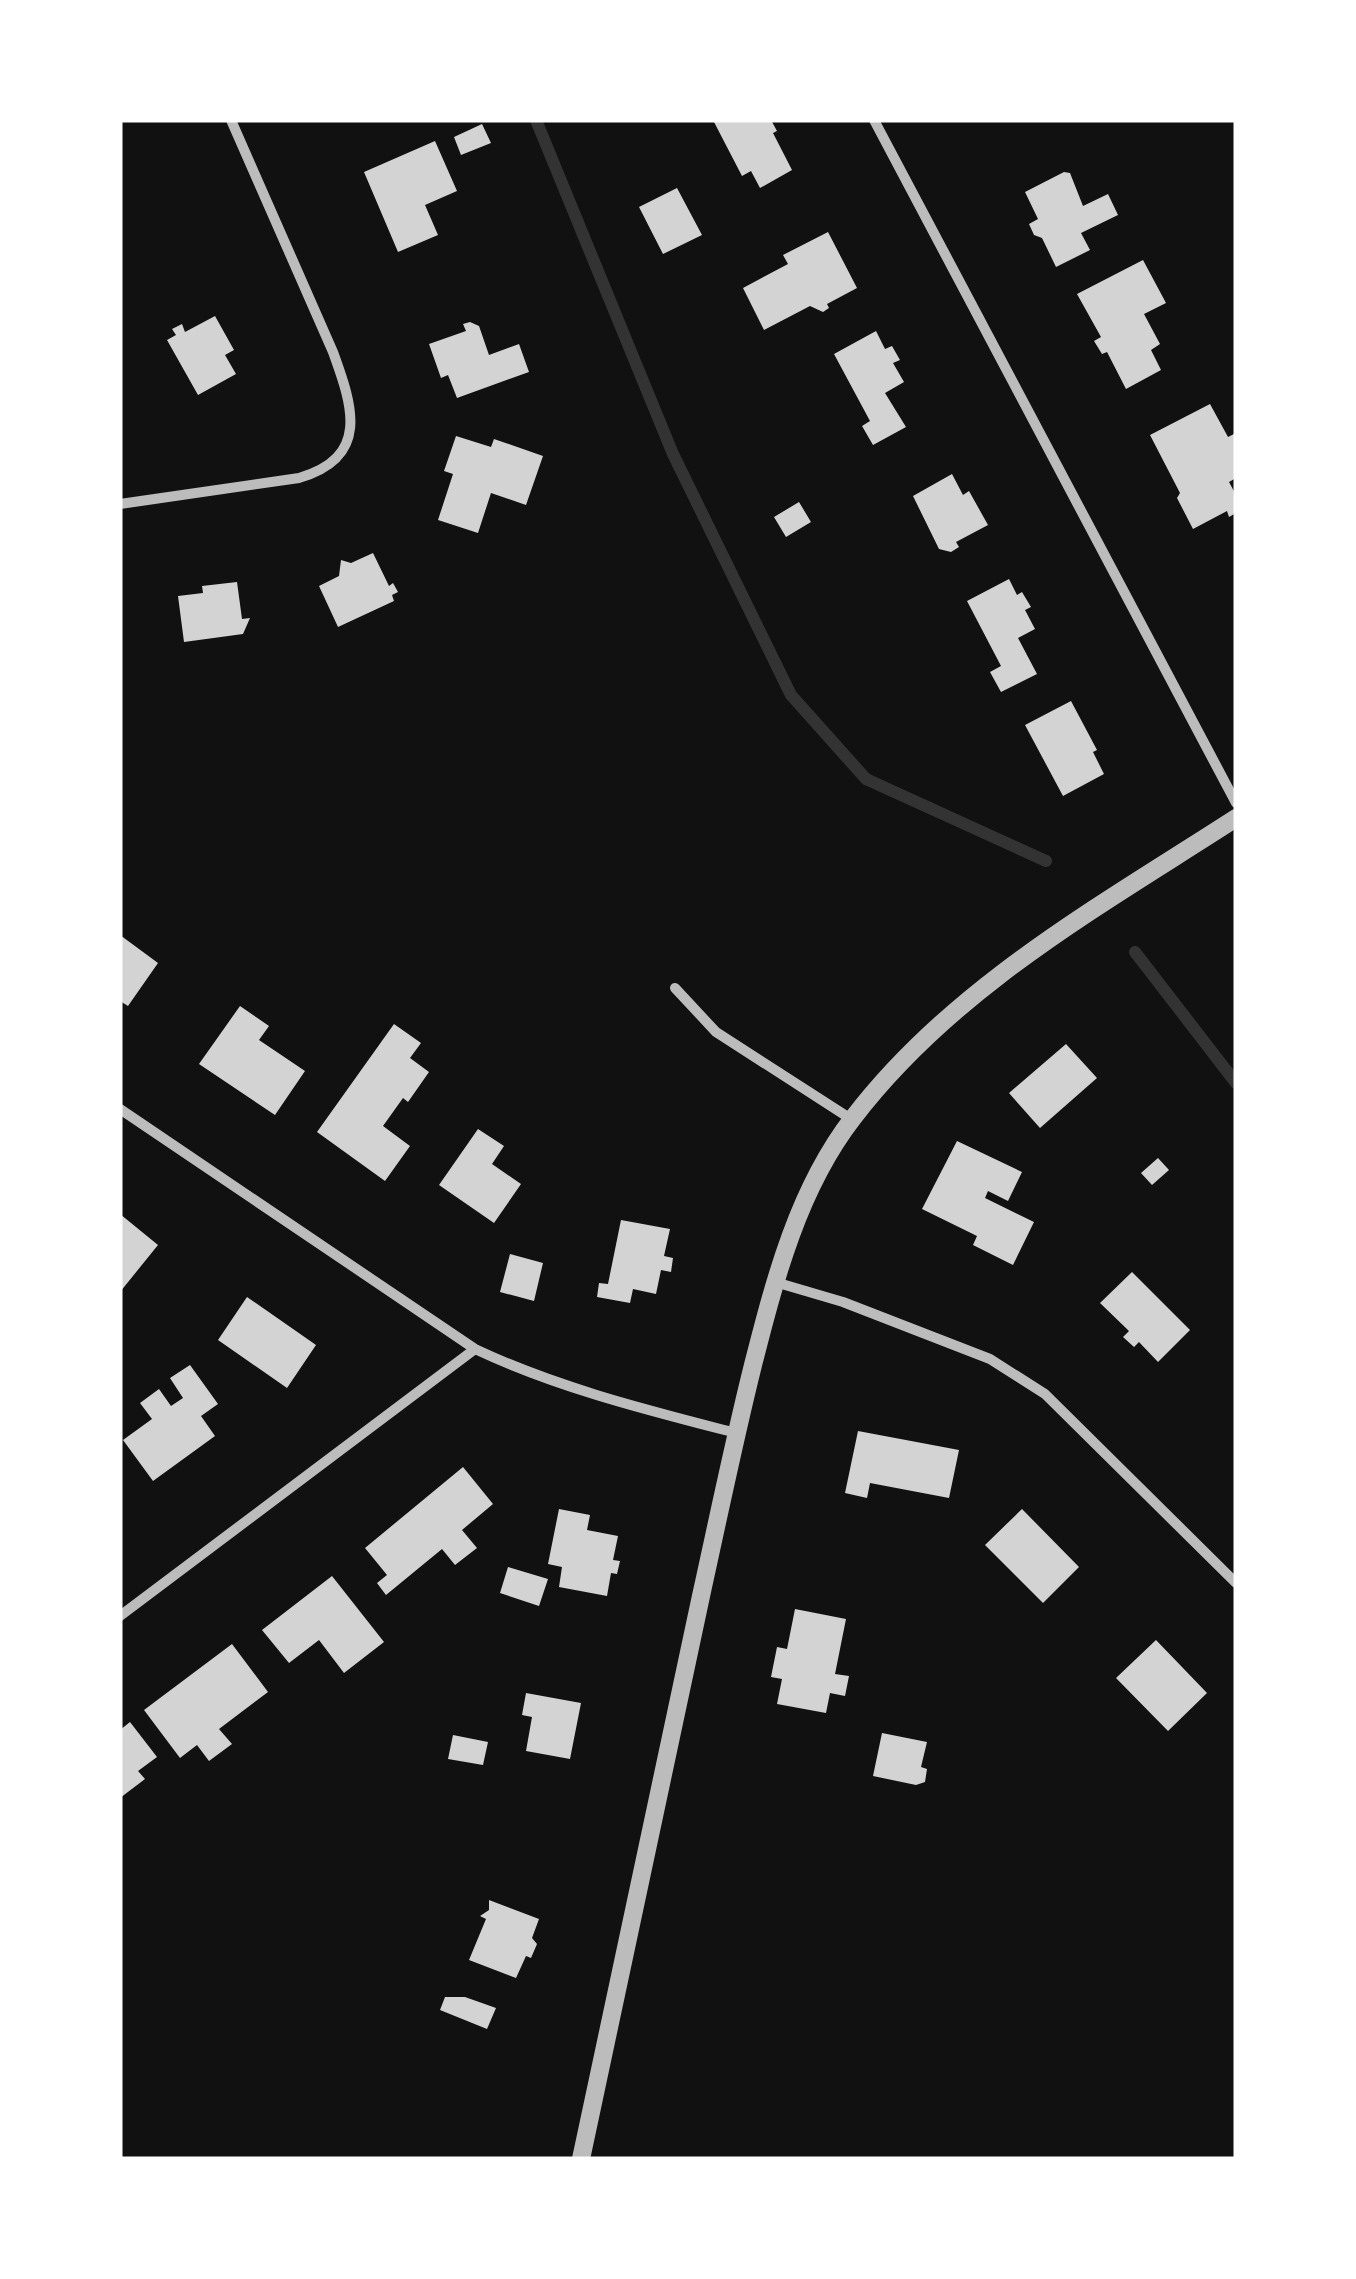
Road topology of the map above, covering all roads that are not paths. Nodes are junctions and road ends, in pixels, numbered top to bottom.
1 (874, 120) edge
2 (235, 121) edge
3 (120, 504) edge
4 (1236, 802) edge
5 (1236, 818) edge
6 (675, 988) dead end
7 (120, 1109) edge
8 (852, 1119) junction
9 (774, 1281) junction
10 (475, 1348) junction
11 (736, 1433) junction
12 (1236, 1583) edge
13 (120, 1616) edge
14 (581, 2159) edge

1 - 4 street
2 - 3 street
5 - 8 street
6 - 8 street
7 - 10 street
8 - 9 street
9 - 11 street
9 - 12 street
10 - 11 street
10 - 13 street
11 - 14 street

